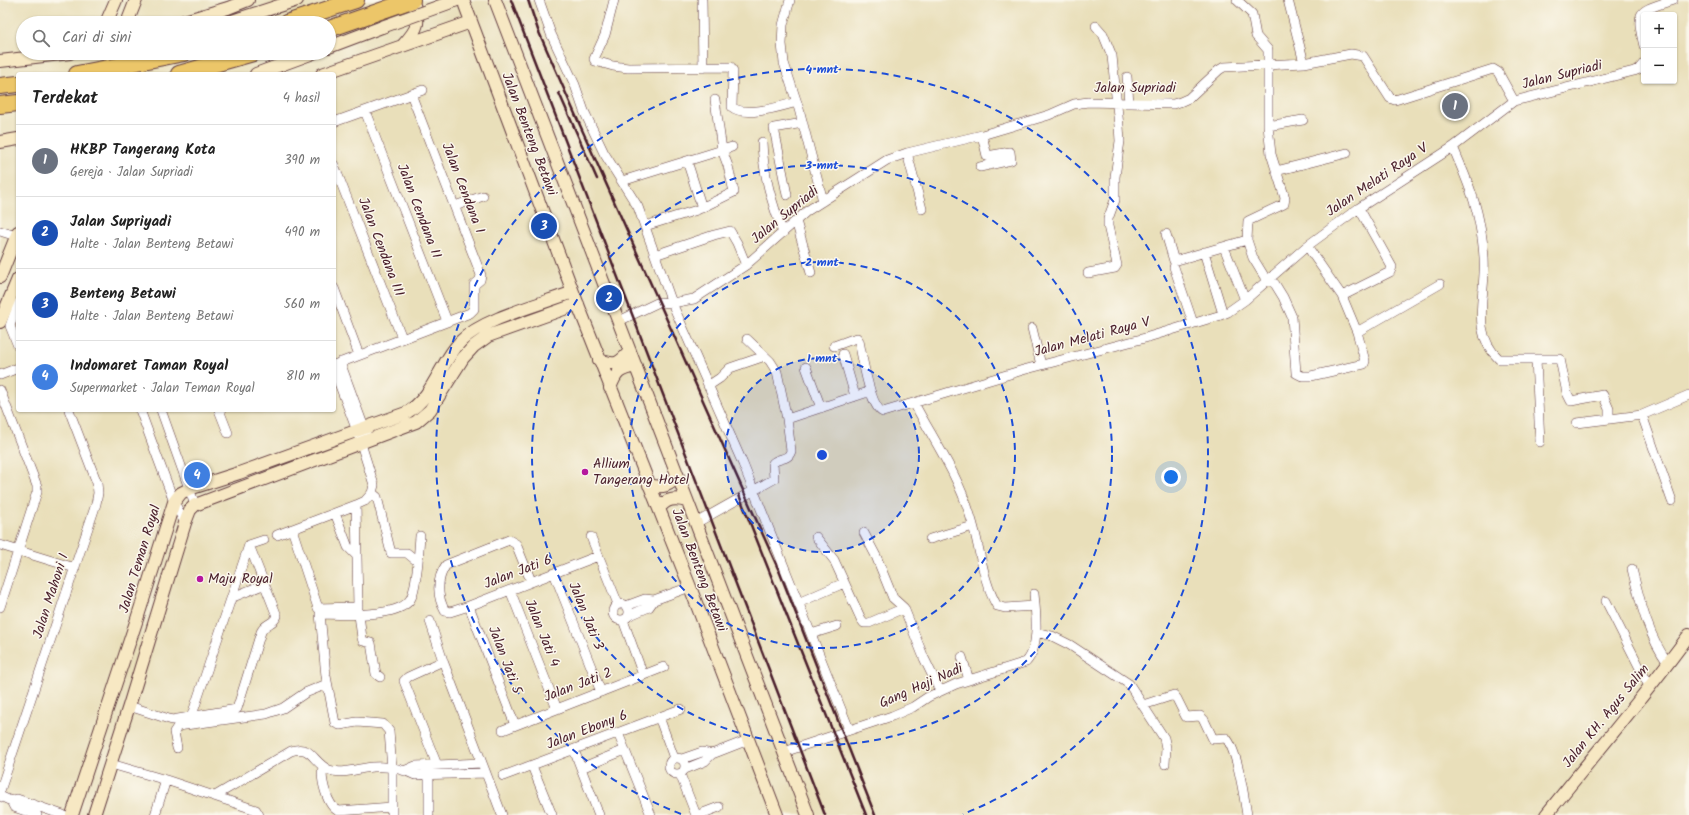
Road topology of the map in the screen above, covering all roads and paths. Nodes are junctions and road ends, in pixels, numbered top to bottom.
1 (116, 0) edge
2 (136, 0) edge
3 (248, 0) edge
4 (297, 0) edge
5 (356, 0) edge
6 (412, 0) edge
7 (457, 0) edge
8 (463, 0) edge
9 (495, 0) edge
10 (539, 0) edge
11 (614, 0) edge
12 (702, 0) edge
13 (790, 0) edge
14 (1237, 0) edge
15 (1288, 0) edge
16 (1673, 0) edge
17 (1652, 3) edge
18 (1643, 12) edge
19 (1641, 15) edge
20 (109, 16) edge
21 (130, 16) edge
22 (201, 16) edge
23 (248, 16) edge
24 (307, 16) edge
25 (471, 22) junction
26 (1096, 26) dead end
27 (336, 27) edge
28 (1641, 33) edge
29 (336, 44) edge
30 (402, 46) junction
31 (16, 59) edge
32 (152, 60) edge
33 (228, 60) edge
34 (294, 60) edge
35 (0, 61) edge
36 (1304, 63) junction
37 (1269, 66) junction
38 (1641, 67) edge
39 (703, 68) junction
40 (89, 72) edge
41 (186, 72) edge
42 (261, 72) edge
43 (328, 72) edge
44 (1127, 77) dead end
45 (16, 84) edge
46 (0, 86) edge
47 (423, 90) dead end
48 (411, 94) junction
49 (715, 100) dead end
50 (1514, 101) junction
51 (797, 102) junction
52 (16, 103) edge
53 (1116, 103) junction
54 (1129, 103) junction
55 (0, 105) edge
56 (366, 111) junction
57 (1303, 120) dead end
58 (336, 121) edge
59 (803, 123) junction
60 (1268, 126) junction
61 (982, 135) junction
62 (16, 140) edge
63 (0, 142) edge
64 (762, 142) dead end
65 (732, 147) dead end
66 (1453, 147) junction
67 (722, 150) junction
68 (907, 153) junction
69 (1347, 153) dead end
70 (687, 161) junction
71 (980, 167) dead end
72 (336, 171) edge
73 (1276, 171) junction
74 (622, 181) junction
75 (787, 195) dead end
76 (483, 196) dead end
77 (823, 201) junction
78 (455, 206) junction
79 (702, 208) junction
80 (1359, 208) junction
81 (922, 209) dead end
82 (796, 221) junction
83 (645, 226) junction
84 (0, 231) edge
85 (783, 233) junction
86 (16, 234) edge
87 (1166, 234) dead end
88 (16, 237) edge
89 (1247, 240) junction
90 (1307, 246) junction
91 (1224, 247) junction
92 (1204, 252) junction
93 (655, 255) junction
94 (746, 265) junction
95 (1174, 267) dead end
96 (811, 273) dead end
97 (1088, 273) dead end
98 (0, 277) edge
99 (1268, 279) junction
100 (16, 284) edge
101 (1440, 284) dead end
102 (573, 292) junction
103 (336, 293) edge
104 (1342, 296) junction
105 (1245, 300) junction
106 (672, 303) junction
107 (541, 304) junction
108 (578, 304) junction
109 (16, 309) edge
110 (1222, 314) junction
111 (545, 316) junction
112 (447, 321) junction
113 (0, 322) edge
114 (619, 322) junction
115 (1193, 323) junction
116 (1032, 328) dead end
117 (1357, 332) junction
118 (402, 338) junction
119 (747, 339) dead end
120 (16, 341) edge
121 (834, 346) dead end
122 (630, 351) junction
123 (843, 354) dead end
124 (360, 355) junction
125 (764, 356) junction
126 (1536, 359) junction
127 (600, 360) junction
128 (337, 363) edge
129 (1041, 365) junction
130 (636, 366) junction
131 (806, 368) dead end
132 (16, 369) edge
133 (0, 375) edge
134 (336, 375) edge
135 (708, 386) junction
136 (610, 388) junction
137 (0, 390) edge
138 (870, 393) junction
139 (1689, 395) edge
140 (855, 396) junction
141 (914, 403) junction
142 (821, 408) junction
143 (69, 412) edge
144 (141, 412) edge
145 (162, 412) edge
146 (220, 412) edge
147 (406, 413) junction
148 (1642, 415) junction
149 (1609, 418) junction
150 (787, 419) junction
151 (1577, 423) dead end
152 (410, 425) junction
153 (360, 429) junction
154 (228, 433) dead end
155 (365, 442) junction
156 (1540, 442) dead end
157 (677, 475) junction
158 (649, 485) junction
159 (189, 489) junction
160 (753, 492) junction
161 (372, 493) junction
162 (687, 501) junction
163 (1672, 501) dead end
164 (174, 502) junction
165 (195, 505) junction
166 (356, 505) junction
167 (659, 509) junction
168 (335, 513) junction
169 (185, 523) junction
170 (696, 523) junction
171 (973, 526) junction
172 (292, 529) junction
173 (864, 534) dead end
174 (277, 535) dead end
175 (420, 536) dead end
176 (590, 537) dead end
177 (816, 537) dead end
178 (264, 540) dead end
179 (930, 540) dead end
180 (0, 545) edge
181 (249, 545) junction
182 (18, 551) junction
183 (356, 554) junction
184 (598, 556) junction
185 (418, 562) junction
186 (75, 568) junction
187 (1632, 569) dead end
188 (554, 573) junction
189 (531, 581) junction
190 (844, 583) junction
191 (265, 584) junction
192 (690, 587) junction
193 (510, 590) junction
194 (1034, 594) dead end
195 (233, 597) junction
196 (654, 600) junction
197 (1606, 601) dead end
198 (798, 603) junction
199 (622, 605) junction
200 (469, 606) junction
201 (1035, 606) junction
202 (0, 607) edge
203 (904, 608) junction
204 (359, 615) junction
205 (626, 618) junction
206 (430, 621) dead end
207 (837, 626) dead end
208 (1036, 632) junction
209 (811, 634) junction
210 (1689, 634) edge
211 (962, 657) dead end
212 (443, 661) junction
213 (1668, 663) junction
214 (664, 667) dead end
215 (121, 672) junction
216 (643, 675) junction
217 (136, 677) junction
218 (380, 677) dead end
219 (969, 680) junction
220 (327, 684) junction
221 (1650, 686) junction
222 (940, 691) junction
223 (601, 692) junction
224 (1143, 705) junction
225 (129, 706) junction
226 (681, 708) dead end
227 (557, 709) junction
228 (192, 715) junction
229 (659, 717) junction
230 (515, 725) junction
231 (849, 729) junction
232 (503, 730) dead end
233 (618, 733) junction
234 (748, 740) junction
235 (177, 748) dead end
236 (574, 750) junction
237 (625, 750) junction
238 (784, 752) junction
239 (712, 754) junction
240 (678, 758) junction
241 (482, 763) junction
242 (111, 764) junction
243 (1165, 764) dead end
244 (532, 766) junction
245 (323, 767) junction
246 (392, 768) junction
247 (581, 768) junction
248 (433, 770) junction
249 (682, 771) junction
250 (486, 773) junction
251 (503, 776) dead end
252 (166, 780) junction
253 (0, 790) edge
254 (0, 796) edge
255 (215, 796) junction
256 (11, 801) junction
257 (719, 807) dead end
258 (392, 811) edge
259 (258, 813) edge
260 (37, 815) edge
261 (70, 815) edge
262 (94, 815) edge
263 (155, 815) edge
264 (429, 815) edge
265 (502, 815) edge
266 (552, 815) edge
267 (600, 815) edge
268 (651, 815) edge
269 (697, 815) edge
270 (777, 815) edge
271 (808, 815) edge
272 (1247, 815) edge
273 (1546, 815) edge

1 - 20 street
2 - 21 street
3 - 22 street
4 - 23 street
5 - 24 highway
6 - 27 highway
6 - 30 street
7 - 29 street, bridge
8 - 25 street, Jalan Benteng Betawi
9 - 114 street, Jalan Benteng Betawi
10 - 74 street
11 - 39 street
12 - 39 street
13 - 51 street
14 - 37 street
15 - 36 street
16 - 17 street
17 - 18 street
19 - 28 street
25 - 30 street
25 - 102 street, Jalan Benteng Betawi
26 - 53 street
30 - 43 street
31 - 35 street
32 - 40 highway
33 - 41 highway
34 - 42 street
36 - 37 street, Jalan Supriadi
36 - 50 street, Jalan Supriadi
37 - 54 street, Jalan Supriadi
37 - 60 street
38 - 50 street, Jalan Supriadi
39 - 51 street
44 - 54 street
45 - 46 highway
47 - 48 street
48 - 56 street
48 - 78 street, Jalan Cendana I
49 - 67 street
50 - 66 street, Jalan Melati Raya V
51 - 59 street
52 - 55 highway
53 - 54 street, Jalan Supriadi
53 - 61 street, Jalan Supriadi
53 - 97 street
56 - 58 street
56 - 112 street, Jalan Cendana II
57 - 60 street
59 - 75 street
59 - 77 street
60 - 73 street
61 - 68 street, Jalan Supriadi
61 - 71 street
62 - 63 street
64 - 85 street
65 - 67 street
66 - 80 street, Jalan Melati Raya V
66 - 126 street
67 - 70 street
67 - 79 street
68 - 77 street, Jalan Supriadi
68 - 81 street
69 - 73 street
70 - 74 street
70 - 79 street
72 - 118 street, Jalan Cendana III
73 - 89 street
74 - 83 street
76 - 78 street
77 - 82 street, Jalan Supriadi
78 - 112 street, Jalan Cendana I
79 - 83 street
80 - 90 street, Jalan Melati Raya V
80 - 104 street
82 - 85 street, Jalan Supriadi
82 - 96 street
83 - 93 street
84 - 86 street
85 - 94 street, Jalan Supriadi
87 - 92 street
88 - 98 street
89 - 91 street
89 - 99 street
90 - 99 street, Jalan Melati Raya V
90 - 104 street
91 - 92 street
91 - 105 street
92 - 110 street
93 - 94 street
93 - 106 street
94 - 106 street, Jalan Supriadi
95 - 115 street
99 - 105 street, Jalan Melati Raya V
99 - 117 street
100 - 113 street
101 - 117 street
102 - 107 street, Jalan Teman Royal
102 - 108 street, Jalan Benteng Betawi
103 - 124 street
104 - 117 street
105 - 110 street, Jalan Melati Raya V
106 - 114 street, Jalan Supriadi
106 - 135 street
107 - 111 street
107 - 147 street, Jalan Teman Royal
108 - 111 street
108 - 127 street, Jalan Benteng Betawi
109 - 120 street
110 - 115 street, Jalan Melati Raya V
111 - 152 street
112 - 118 street
114 - 122 street, Jalan Benteng Betawi
115 - 129 street, Jalan Melati Raya V
116 - 129 street
118 - 124 street
119 - 125 street
121 - 138 street
122 - 127 street
122 - 130 street, Jalan Benteng Betawi
123 - 140 street
124 - 128 street
125 - 135 street
125 - 150 street
126 - 149 street
126 - 156 street
127 - 136 street, Jalan Benteng Betawi
128 - 153 street
129 - 141 street, Jalan Melati Raya V
130 - 136 street
130 - 157 street, Jalan Benteng Betawi
131 - 142 street
132 - 133 street
134 - 153 street
135 - 160 street
136 - 158 street, Jalan Benteng Betawi
137 - 182 street
138 - 140 street
138 - 141 street, Jalan Melati Raya V
139 - 148 street
140 - 142 street
141 - 171 street
142 - 150 street
143 - 186 street, Jalan Mahoni I
144 - 164 street
145 - 159 street
146 - 154 street
147 - 152 street
147 - 153 street, Jalan Teman Royal
148 - 149 street
148 - 163 street
149 - 151 street
150 - 160 street
152 - 155 street
153 - 155 street
153 - 159 street, Jalan Teman Royal
155 - 161 street
155 - 165 street
157 - 158 street
157 - 162 street, Jalan Benteng Betawi
158 - 167 street, Jalan Benteng Betawi
159 - 164 street, Jalan Teman Royal
159 - 165 street
160 - 170 street
160 - 198 street
161 - 166 street
161 - 185 street
162 - 167 street
162 - 170 street, Jalan Benteng Betawi
164 - 169 street
164 - 215 street, Jalan Teman Royal
165 - 169 street
166 - 168 street
166 - 183 street
167 - 192 street, Jalan Benteng Betawi
168 - 172 street
168 - 183 street
169 - 217 street
170 - 238 street, Jalan Benteng Betawi
171 - 179 street
171 - 201 street
172 - 174 street
172 - 183 street
173 - 203 street
175 - 185 street
176 - 184 street
177 - 190 street
178 - 181 street
180 - 182 street
181 - 191 street
181 - 195 street
182 - 186 street
182 - 202 street
184 - 188 street, Jalan Jati 6
184 - 199 street
185 - 204 street
186 - 253 street, Jalan Mahoni I
187 - 213 street
188 - 189 street, Jalan Jati 6
188 - 223 street, Jalan Jati 3
189 - 193 street, Jalan Jati 6
189 - 200 street, Jalan Jati 6
190 - 198 street
190 - 203 street
191 - 195 street
191 - 228 street
192 - 196 street
192 - 234 street, Jalan Benteng Betawi
193 - 200 street, Jalan Jati 6
193 - 227 street, Jalan Jati 4
194 - 201 street, Gang Haji Nadi
195 - 228 street
196 - 199 street
196 - 205 street
197 - 221 street
198 - 209 street
199 - 205 street
199 - 205 street
200 - 230 street, Jalan Jati 5
201 - 208 street, Gang Haji Nadi
203 - 222 street
204 - 218 street
204 - 220 street
205 - 216 street
206 - 212 street
207 - 209 street
208 - 219 street, Gang Haji Nadi
208 - 224 street
209 - 231 street
210 - 213 street, Jalan KH. Agus Salim
211 - 219 street
212 - 241 street
212 - 248 street
213 - 221 street, Jalan KH. Agus Salim
214 - 216 street, Jalan Jati 2
215 - 217 street
215 - 261 street, Jalan Teman Royal
216 - 223 street, Jalan Jati 2
217 - 225 street
219 - 222 street, Gang Haji Nadi
220 - 235 street
220 - 246 street
221 - 273 street, Jalan KH. Agus Salim
222 - 231 street, Gang Haji Nadi
223 - 227 street, Jalan Jati 2
224 - 243 street
224 - 272 street
225 - 228 street
225 - 242 street
226 - 229 street, Jalan Ebony 6
227 - 230 street, Jalan Jati 2
229 - 233 street, Jalan Ebony 6
229 - 240 street
230 - 232 street, Jalan Jati 2
231 - 238 street, Gang Haji Nadi
233 - 236 street, Jalan Ebony 6
233 - 237 street
234 - 239 street
234 - 270 street, Jalan Benteng Betawi
236 - 244 street, Jalan Ebony 6
236 - 247 street
237 - 247 street
237 - 268 street
238 - 271 street, Jalan Benteng Betawi
239 - 240 street
239 - 249 street
240 - 249 street
240 - 249 street
241 - 248 street
241 - 250 street
242 - 252 street
242 - 262 street
244 - 251 street, Jalan Ebony 6
244 - 266 street
245 - 246 street
245 - 255 street
245 - 258 street
246 - 248 street
246 - 258 street
247 - 267 street
248 - 250 street
248 - 264 street
249 - 269 street
250 - 265 street
252 - 255 street
252 - 263 street
254 - 256 street
255 - 259 street
256 - 260 street
256 - 261 street
257 - 269 street

